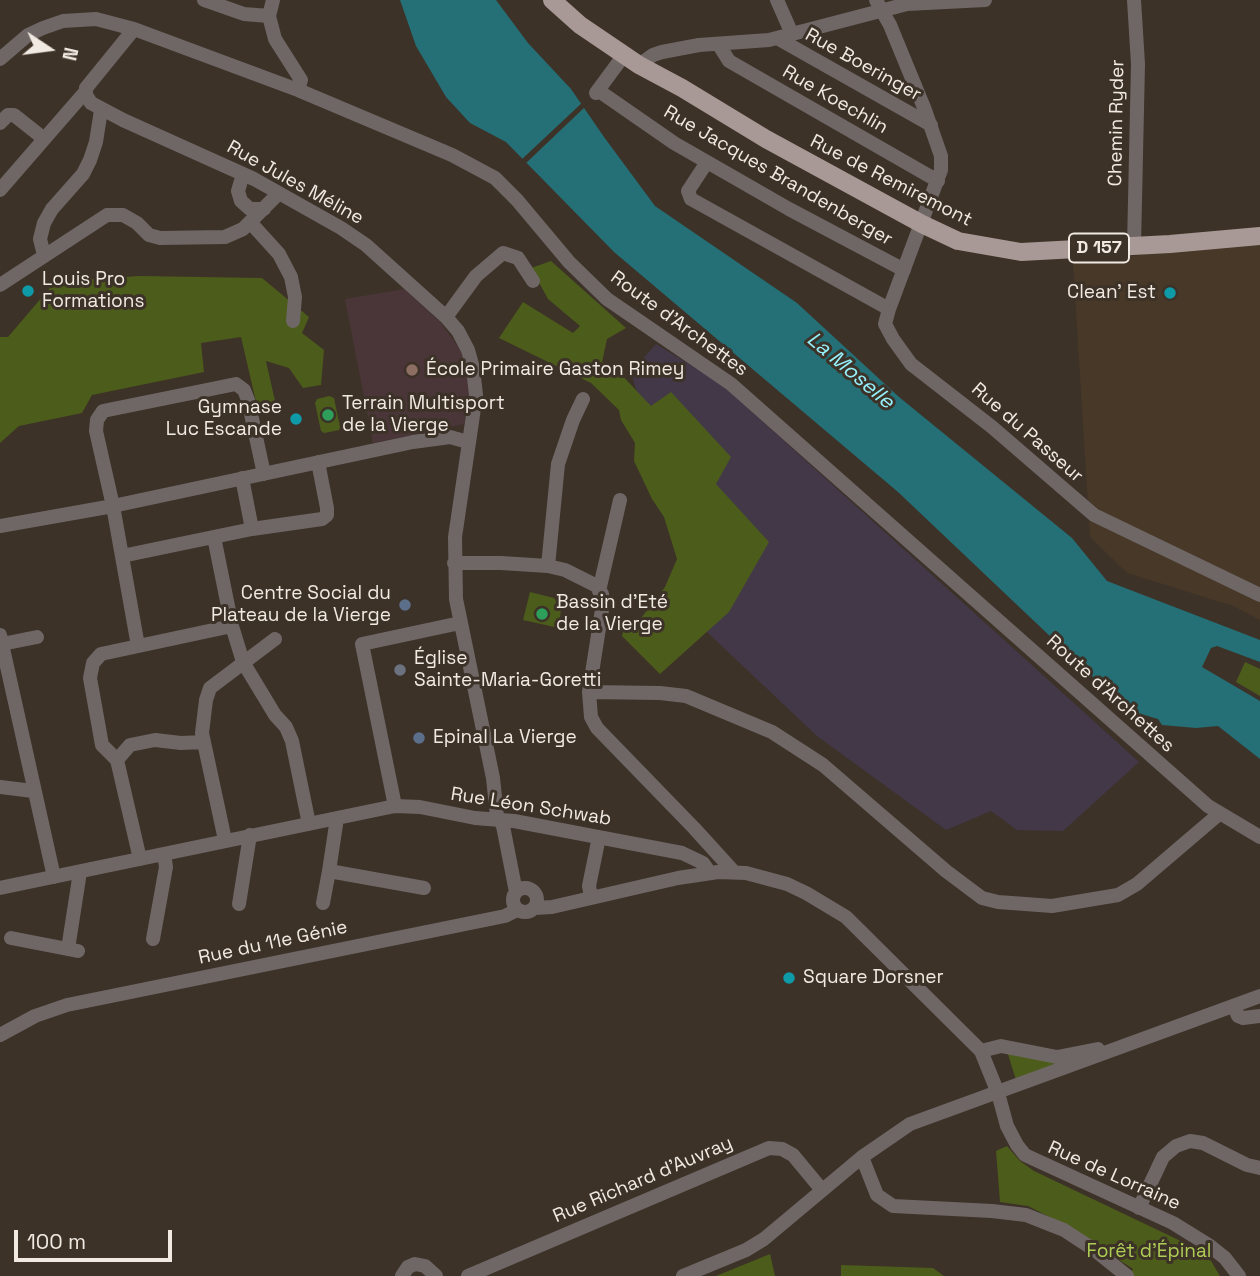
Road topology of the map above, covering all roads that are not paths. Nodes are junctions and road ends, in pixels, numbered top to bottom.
1 (204, 0) edge
2 (273, 0) edge
3 (552, 0) edge
4 (777, 0) edge
5 (985, 0) edge
6 (1135, 0) edge
7 (879, 5) edge
8 (269, 16) junction
9 (134, 29) junction
10 (792, 34) junction
11 (777, 38) junction
12 (719, 45) junction
13 (0, 59) edge
14 (632, 60) junction
15 (298, 90) junction
16 (86, 91) junction
17 (101, 110) junction
18 (0, 123) edge
19 (931, 125) junction
20 (43, 138) junction
21 (707, 162) junction
22 (243, 174) junction
23 (938, 181) junction
24 (0, 190) edge
25 (279, 193) junction
26 (264, 209) junction
27 (250, 222) junction
28 (922, 224) junction
29 (1260, 236) edge
30 (1134, 246) junction
31 (44, 255) junction
32 (904, 270) junction
33 (533, 281) dead end
34 (0, 285) edge
35 (889, 309) junction
36 (446, 317) junction
37 (293, 321) dead end
38 (583, 399) dead end
39 (468, 442) junction
40 (318, 462) junction
41 (264, 474) junction
42 (242, 478) junction
43 (620, 500) dead end
44 (113, 506) junction
45 (0, 526) edge
46 (252, 529) junction
47 (214, 537) junction
48 (122, 556) junction
49 (454, 563) junction
50 (548, 566) junction
51 (599, 591) junction
52 (1260, 595) edge
53 (460, 623) junction
54 (232, 626) junction
55 (37, 637) dead end
56 (275, 639) dead end
57 (1, 640) edge
58 (138, 646) junction
59 (243, 663) junction
60 (6, 689) edge
61 (589, 692) junction
62 (204, 742) junction
63 (117, 760) junction
64 (0, 787) edge
65 (33, 791) junction
66 (395, 806) junction
67 (1219, 814) junction
68 (337, 818) junction
69 (500, 821) junction
70 (309, 824) junction
71 (250, 835) junction
72 (599, 837) junction
73 (1260, 837) edge
74 (225, 840) junction
75 (164, 854) junction
76 (140, 859) junction
77 (329, 871) junction
78 (80, 872) junction
79 (734, 872) junction
80 (710, 873) junction
81 (54, 877) junction
82 (0, 888) edge
83 (424, 888) dead end
84 (591, 897) junction
85 (524, 899) junction
86 (323, 903) dead end
87 (239, 904) dead end
88 (12, 939) dead end
89 (153, 939) dead end
90 (1260, 996) edge
91 (1234, 1006) junction
92 (1260, 1016) edge
93 (0, 1035) edge
94 (1114, 1048) junction
95 (981, 1051) junction
96 (998, 1093) junction
97 (862, 1157) junction
98 (1260, 1168) edge
99 (822, 1190) junction
100 (1139, 1208) junction
101 (402, 1276) edge
102 (436, 1276) edge
103 (468, 1276) edge
104 (683, 1276) edge
105 (1127, 1276) edge
106 (1239, 1276) edge

1 - 8 street
2 - 8 street
3 - 14 main road, Rue de Remiremont / D 157
4 - 10 street
5 - 7 street
6 - 30 street, Chemin Ryder
7 - 10 street
7 - 19 street
8 - 15 street
9 - 13 street, Route d'Archettes
9 - 15 street, Route d'Archettes
9 - 16 street
10 - 11 street
11 - 12 street
11 - 19 street, Rue Boeringer
12 - 14 street
12 - 23 street, Rue Koechlin
14 - 21 street, Rue Jacques Brandenberger
14 - 28 main road, Rue de Remiremont / D 157
15 - 67 street, Route d'Archettes
16 - 17 street, Rue Jules Méline
16 - 20 street
17 - 22 street, Rue Jules Méline
17 - 31 street
18 - 20 street
19 - 23 street
20 - 24 street
21 - 32 street, Rue Jacques Brandenberger
21 - 35 street
22 - 25 street, Rue Jules Méline
22 - 26 street
23 - 28 street
25 - 26 street
25 - 36 street, Rue Jules Méline
26 - 27 street
27 - 31 street
27 - 37 street
28 - 30 main road, Rue de Remiremont / D 157
28 - 32 street
29 - 30 main road, Rue de Remiremont / D 157
31 - 34 street
32 - 35 street
33 - 36 street
35 - 52 street, Rue du Passeur
36 - 39 street, Rue Jules Méline
38 - 50 street
39 - 40 street
39 - 49 street, Rue Jules Méline
40 - 41 street
40 - 46 street
41 - 42 street
41 - 44 street
42 - 44 street
42 - 46 street
43 - 51 street
44 - 45 street
44 - 48 street
46 - 47 street
47 - 48 street
47 - 54 street
48 - 58 street
49 - 50 street
49 - 53 street, Rue Jules Méline
50 - 51 street
51 - 61 street
53 - 66 street
53 - 69 street, Rue Jules Méline
54 - 58 street
54 - 59 street
55 - 57 street
56 - 59 street
57 - 60 street
58 - 63 street
59 - 62 street
59 - 70 street
60 - 65 street
61 - 67 street
61 - 79 street
62 - 63 street
62 - 74 street
63 - 76 street
64 - 65 street
65 - 81 street
66 - 68 street, Rue Léon Schwab
66 - 69 street, Rue Léon Schwab
67 - 73 street, Route d'Archettes
68 - 70 street, Rue Léon Schwab
68 - 77 street
69 - 72 street, Rue Léon Schwab
69 - 85 street, Rue Jules Méline
70 - 71 street, Rue Léon Schwab
71 - 74 street, Rue Léon Schwab
71 - 87 street
72 - 80 street, Rue Léon Schwab
72 - 84 street
74 - 75 street, Rue Léon Schwab
75 - 76 street, Rue Léon Schwab
75 - 89 street
76 - 78 street, Rue Léon Schwab
77 - 83 street
77 - 86 street
78 - 81 street, Rue Léon Schwab
78 - 88 street
79 - 80 street
79 - 95 street
80 - 84 street
81 - 82 street, Rue Léon Schwab
84 - 85 street
85 - 93 street, Rue du 11e Génie
90 - 91 street
91 - 92 street
91 - 94 street
94 - 95 street
94 - 96 street
95 - 96 street, Rue de Lorraine
96 - 97 street
96 - 100 street, Rue de Lorraine
97 - 99 street
97 - 105 street
98 - 100 street
99 - 103 street, Rue Richard d'Auvray
99 - 104 street
100 - 106 street, Rue de Lorraine
101 - 102 street

